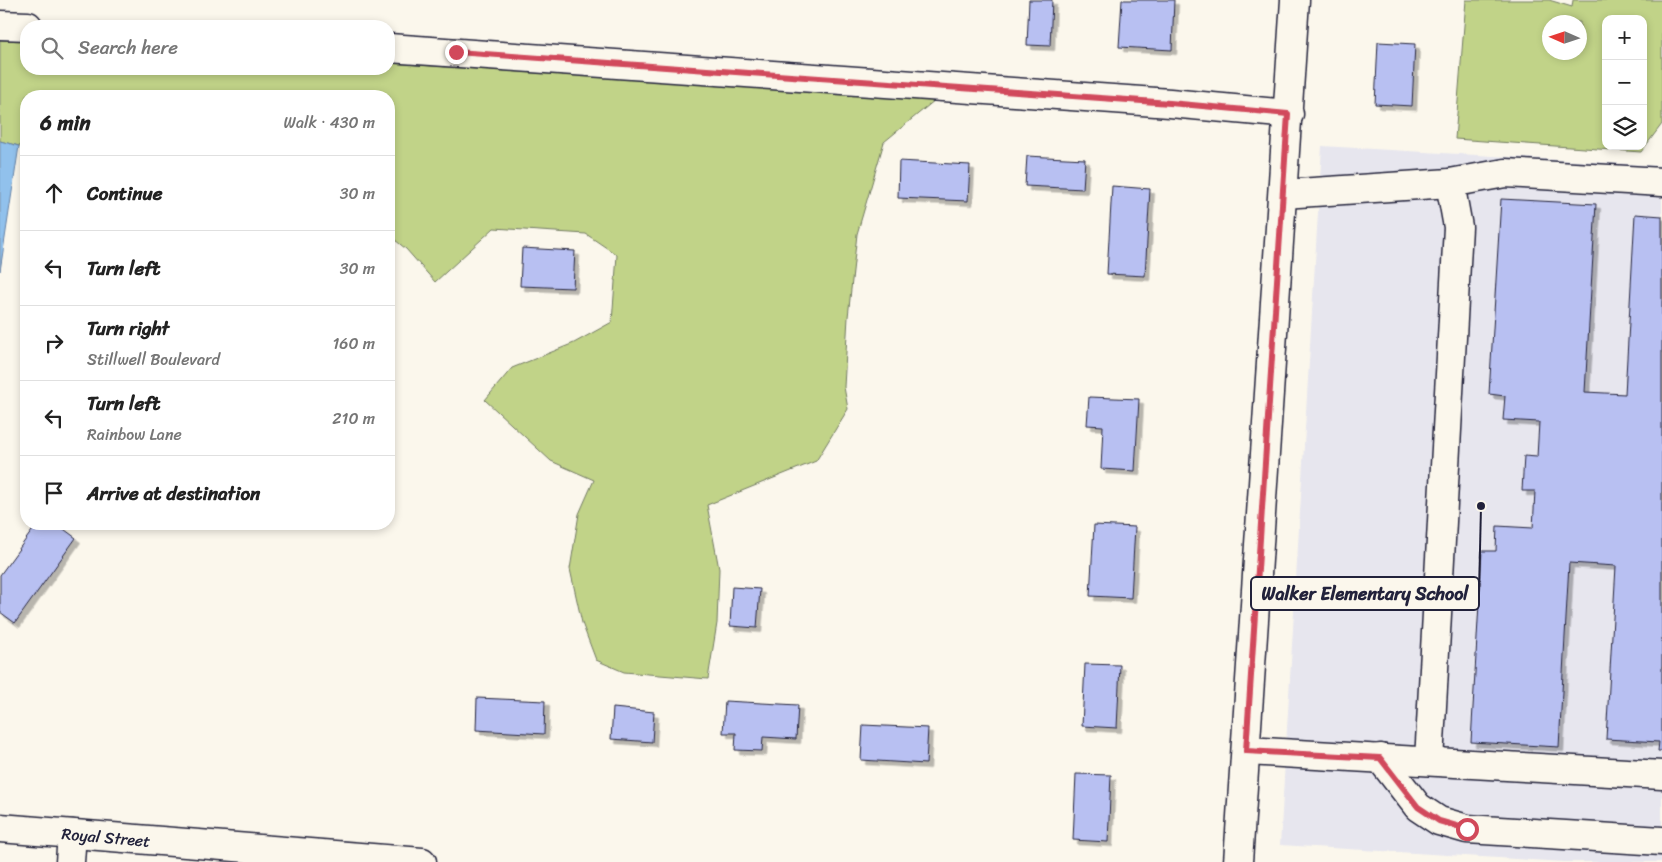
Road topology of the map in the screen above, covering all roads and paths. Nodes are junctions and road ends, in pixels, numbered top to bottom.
1 (1295, 0) edge
2 (0, 24) edge
3 (20, 25) edge
4 (395, 48) edge
5 (1288, 114) junction
6 (1662, 182) edge
7 (1450, 183) junction
8 (1283, 194) junction
9 (1246, 751) junction
10 (1380, 758) junction
11 (1429, 761) junction
12 (1662, 775) edge
13 (0, 828) edge
14 (72, 834) junction
15 (1662, 840) edge
16 (70, 862) edge
17 (422, 862) edge
18 (1238, 862) edge

1 - 5 street
2 - 3 street
4 - 5 street
5 - 8 street
6 - 7 street
7 - 8 street
7 - 11 street
8 - 9 street
9 - 10 street
9 - 18 street
10 - 11 street
10 - 15 street
11 - 12 street
13 - 14 street, Royal Street
14 - 16 street
14 - 17 street, Royal Street

